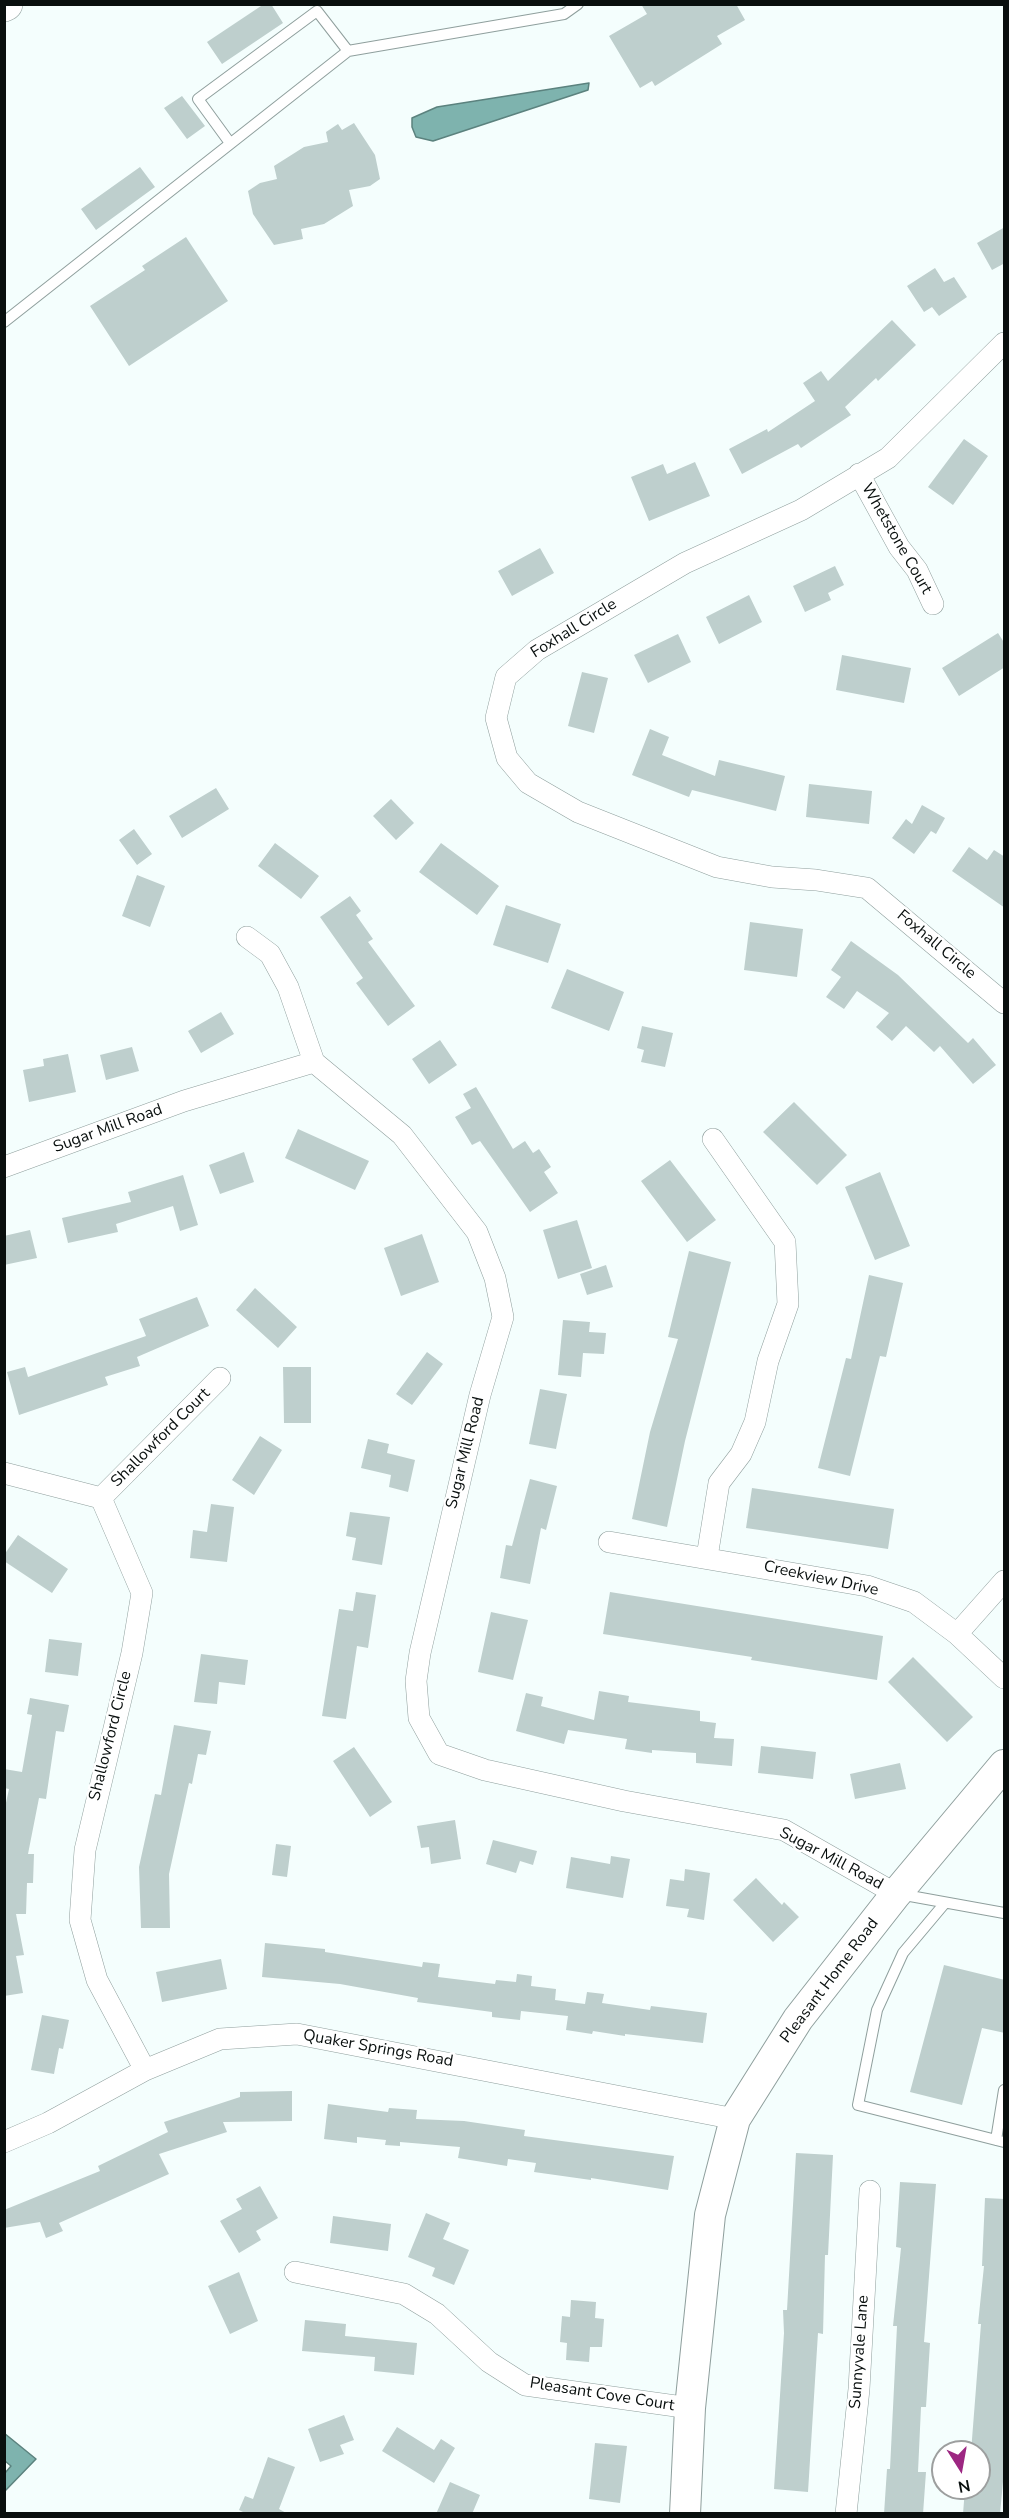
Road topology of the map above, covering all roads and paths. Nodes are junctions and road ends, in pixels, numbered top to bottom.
1 (578, 4) edge
2 (348, 51) junction
3 (230, 143) junction
4 (4, 321) edge
5 (1005, 343) edge
6 (859, 474) junction
7 (933, 604) dead end
8 (247, 937) dead end
9 (1005, 1003) edge
10 (314, 1062) junction
11 (713, 1139) dead end
12 (4, 1167) edge
13 (220, 1378) dead end
14 (4, 1473) edge
15 (102, 1498) junction
16 (609, 1542) dead end
17 (707, 1557) junction
18 (1005, 1581) edge
19 (957, 1634) junction
20 (1005, 1678) edge
21 (1005, 1765) edge
22 (896, 1894) junction
23 (945, 1903) junction
24 (1005, 1913) edge
25 (145, 2070) junction
26 (1005, 2090) edge
27 (735, 2119) junction
28 (1000, 2141) edge
29 (4, 2142) edge
30 (870, 2191) dead end
31 (295, 2272) dead end
32 (690, 2409) junction
33 (685, 2514) edge
34 (846, 2514) edge

1 - 2 lane
2 - 3 lane
2 - 3 lane
3 - 4 lane
5 - 6 street, Foxhall Circle
6 - 7 street, Whetstone Court
6 - 9 street, Foxhall Circle
8 - 10 street
10 - 12 street, Sugar Mill Road
10 - 22 street, Sugar Mill Road
11 - 17 street
13 - 15 street, Shallowford Court
14 - 15 street
15 - 25 street, Shallowford Circle
16 - 17 street, Creekview Drive
17 - 19 street, Creekview Drive
18 - 19 street
19 - 20 street, Creekview Drive
21 - 22 main road, Pleasant Home Road
22 - 23 lane
22 - 27 main road, Pleasant Home Road
23 - 24 lane
23 - 28 lane
25 - 27 street, Quaker Springs Road
25 - 29 street, Quaker Springs Road
26 - 28 lane
27 - 32 main road, Pleasant Home Road
30 - 34 street, Sunnyvale Lane
31 - 32 street, Pleasant Cove Court
32 - 33 main road, Pleasant Home Road

